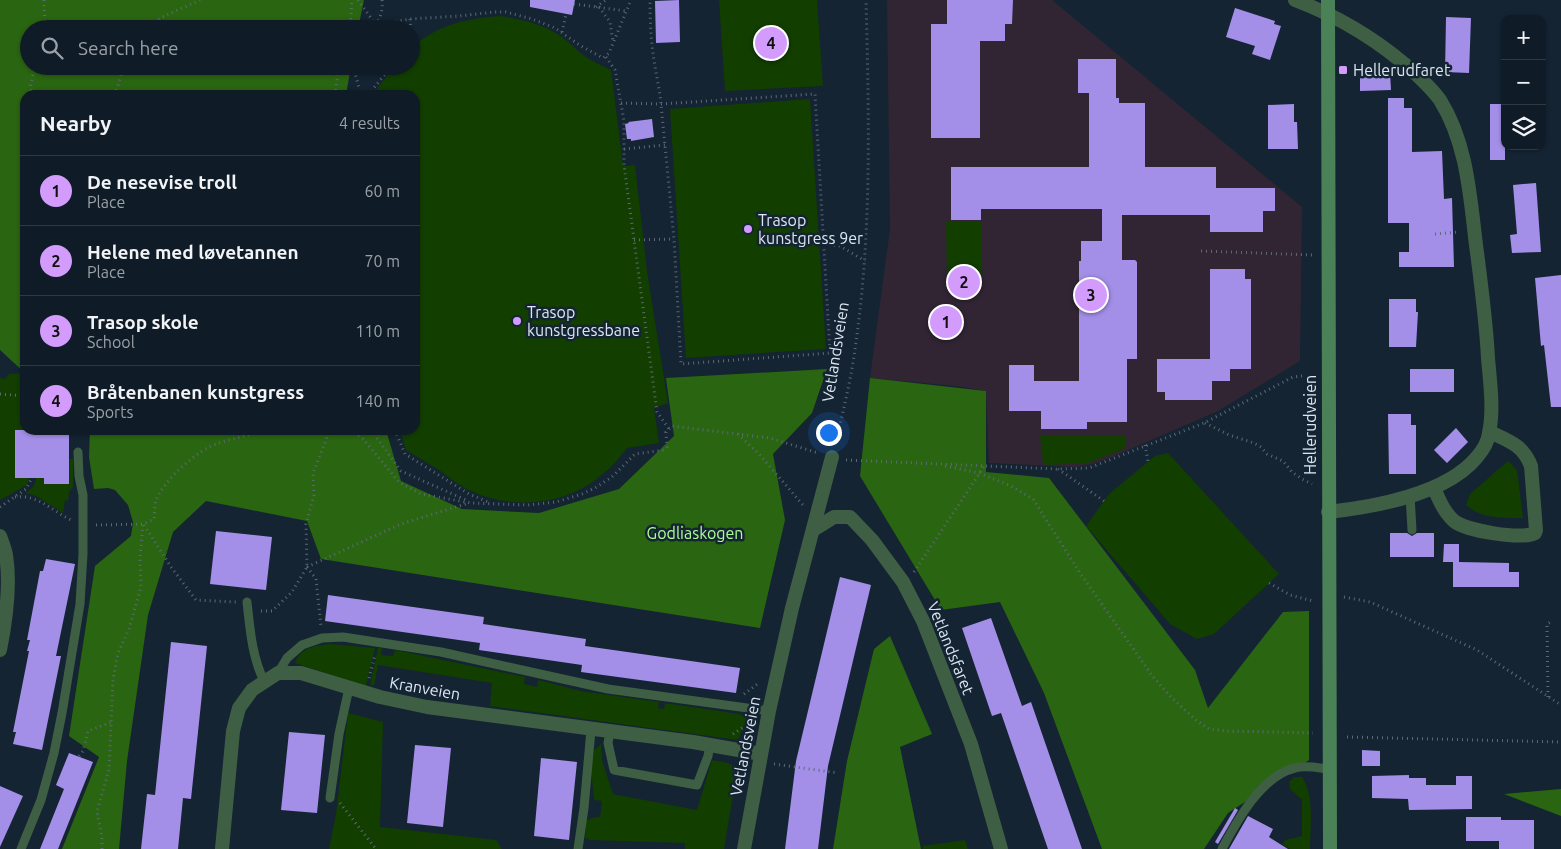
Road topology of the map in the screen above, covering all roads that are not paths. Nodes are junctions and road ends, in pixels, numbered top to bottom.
1 (1295, 0) edge
2 (1328, 7) edge
3 (1490, 432) junction
4 (78, 452) dead end
5 (832, 457) road end
6 (1434, 488) junction
7 (1410, 495) junction
8 (1328, 512) junction
9 (813, 530) junction
10 (1412, 530) dead end
11 (0, 536) edge
12 (248, 606) road end
13 (0, 650) edge
14 (278, 673) junction
15 (264, 681) junction
16 (349, 688) junction
17 (769, 711) junction
18 (592, 730) junction
19 (610, 732) junction
20 (710, 745) junction
21 (761, 754) junction
22 (1329, 769) junction
23 (330, 794) road end
24 (21, 849) edge
25 (222, 849) edge
26 (578, 849) edge
27 (744, 849) edge
28 (1001, 849) edge
29 (1222, 849) edge
30 (1330, 849) edge

1 - 2 street
2 - 3 street
2 - 8 main road, Hellerudveien
3 - 6 street
3 - 6 street
4 - 24 lane
5 - 9 street, Vetlandsveien
6 - 7 street
7 - 8 street
7 - 10 lane
8 - 22 main road, Hellerudveien
9 - 17 street, Vetlandsveien
9 - 28 street, Vetlandsfaret
11 - 13 street
12 - 15 lane
14 - 15 street
14 - 16 street, Kranveien
14 - 17 lane
15 - 25 street
16 - 18 street, Kranveien
16 - 23 lane
17 - 21 street, Vetlandsveien
18 - 19 street, Kranveien
18 - 26 lane
19 - 20 street, Kranveien
19 - 20 lane
20 - 21 street, Kranveien
21 - 27 street, Vetlandsveien
22 - 29 lane
22 - 30 main road, Hellerudveien

